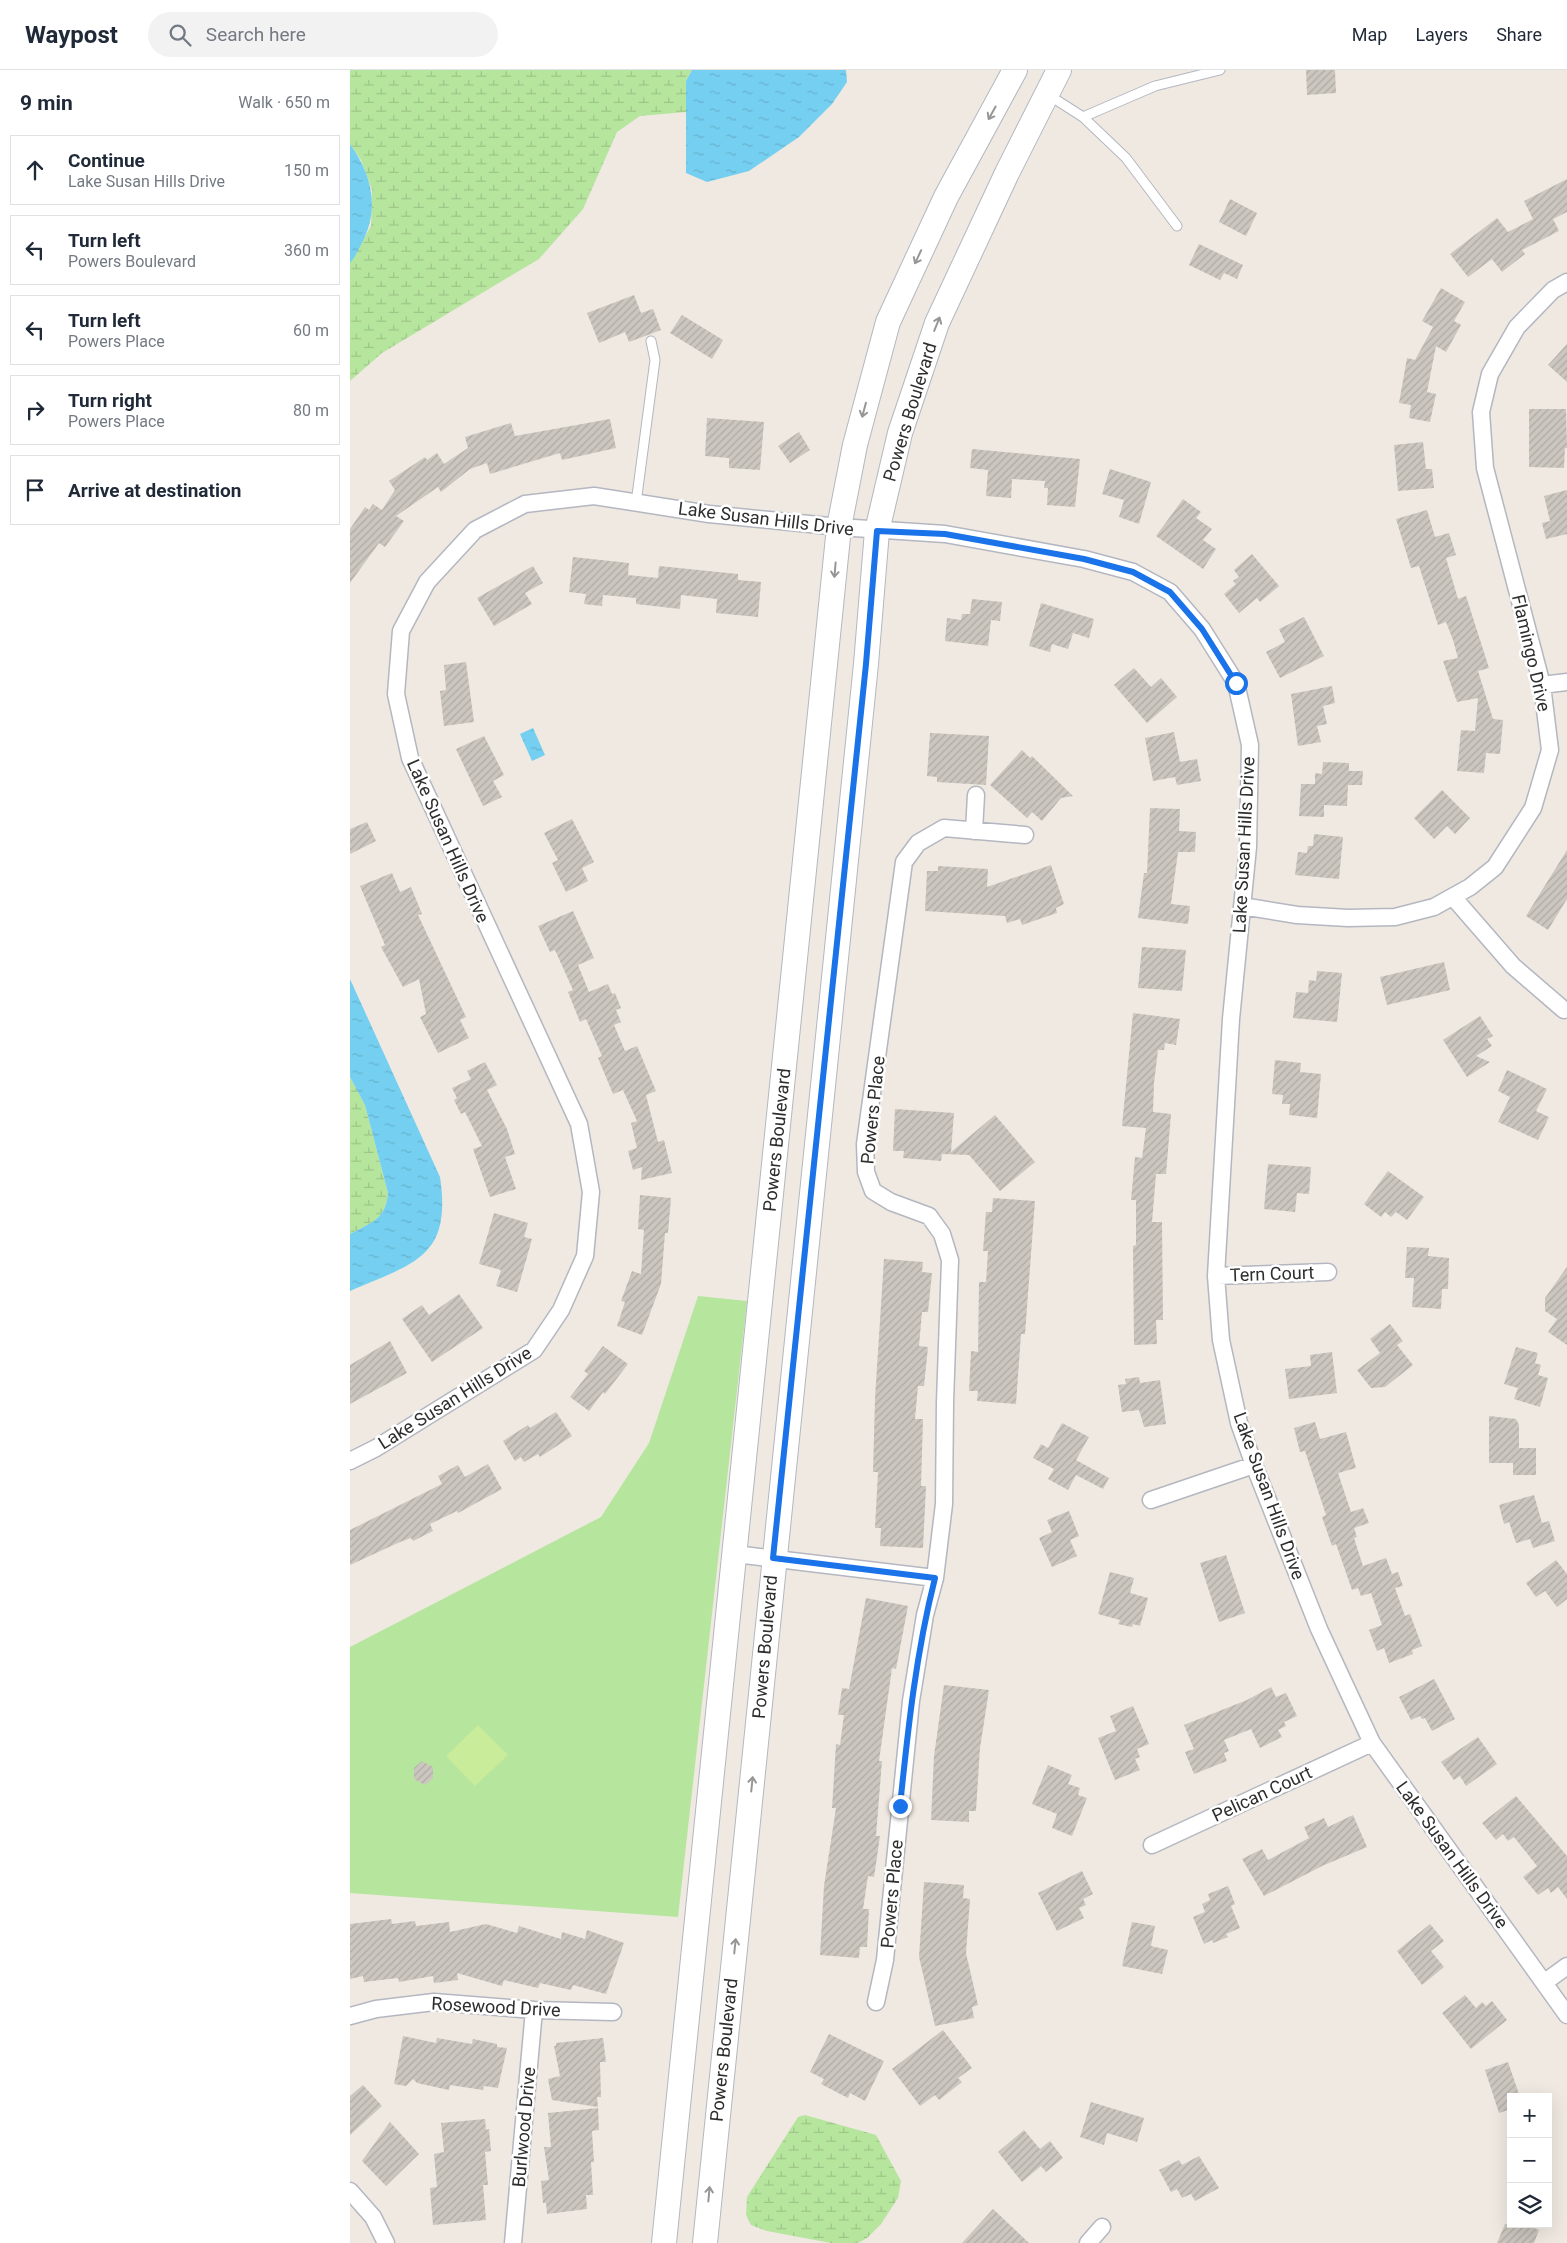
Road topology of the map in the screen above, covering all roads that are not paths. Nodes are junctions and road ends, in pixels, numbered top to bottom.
1 (1015, 70) edge
2 (1059, 70) edge
3 (1220, 70) edge
4 (1047, 94) junction
5 (1083, 117) junction
6 (1177, 226) dead end
7 (1567, 282) edge
8 (651, 340) dead end
9 (636, 503) junction
10 (839, 528) junction
11 (877, 531) junction
12 (1567, 682) edge
13 (1542, 685) junction
14 (976, 795) dead end
15 (974, 831) junction
16 (1025, 835) dead end
17 (1453, 897) junction
18 (1242, 906) junction
19 (1564, 1010) dead end
20 (1328, 1272) dead end
21 (1216, 1276) junction
22 (350, 1461) edge
23 (1254, 1465) junction
24 (1151, 1500) dead end
25 (735, 1554) junction
26 (773, 1558) junction
27 (935, 1578) junction
28 (1372, 1743) junction
29 (1152, 1845) dead end
30 (1567, 1966) edge
31 (1544, 1982) junction
32 (876, 2002) dead end
33 (534, 2010) junction
34 (613, 2012) dead end
35 (1567, 2015) edge
36 (350, 2016) edge
37 (350, 2191) edge
38 (1102, 2227) dead end
39 (386, 2243) edge
40 (513, 2243) edge
41 (664, 2243) edge
42 (705, 2243) edge
43 (1088, 2243) edge

1 -> 10 main road, Powers Boulevard
2 - 4 main road, Powers Boulevard
3 - 5 lane
4 - 5 lane
11 -> 4 main road, Powers Boulevard
5 - 6 lane
7 - 13 street, Flamingo Drive
8 - 9 lane
9 - 10 street, Lake Susan Hills Drive
9 - 22 street, Lake Susan Hills Drive
10 - 11 street, Lake Susan Hills Drive
10 -> 25 main road, Powers Boulevard
11 - 18 street, Lake Susan Hills Drive
11 - 26 main road, Powers Boulevard
12 - 13 street
13 - 17 street, Flamingo Drive
14 - 15 street
15 - 16 street, Powers Place
15 - 27 street, Powers Place
17 - 18 street, Flamingo Drive
17 - 19 street
18 - 21 street, Lake Susan Hills Drive
20 - 21 street, Tern Court
21 - 23 street, Lake Susan Hills Drive
23 - 24 street
23 - 28 street, Lake Susan Hills Drive
25 - 26 street
25 - 41 main road, Powers Boulevard
26 - 27 street
42 -> 26 main road, Powers Boulevard
27 - 32 street, Powers Place
28 - 29 street, Pelican Court
28 - 31 street, Lake Susan Hills Drive
30 - 31 street
31 - 35 street, Lake Susan Hills Drive
33 - 34 street, Rosewood Drive
33 - 36 street, Rosewood Drive
33 - 40 street, Burlwood Drive
37 - 39 street
38 - 43 street

